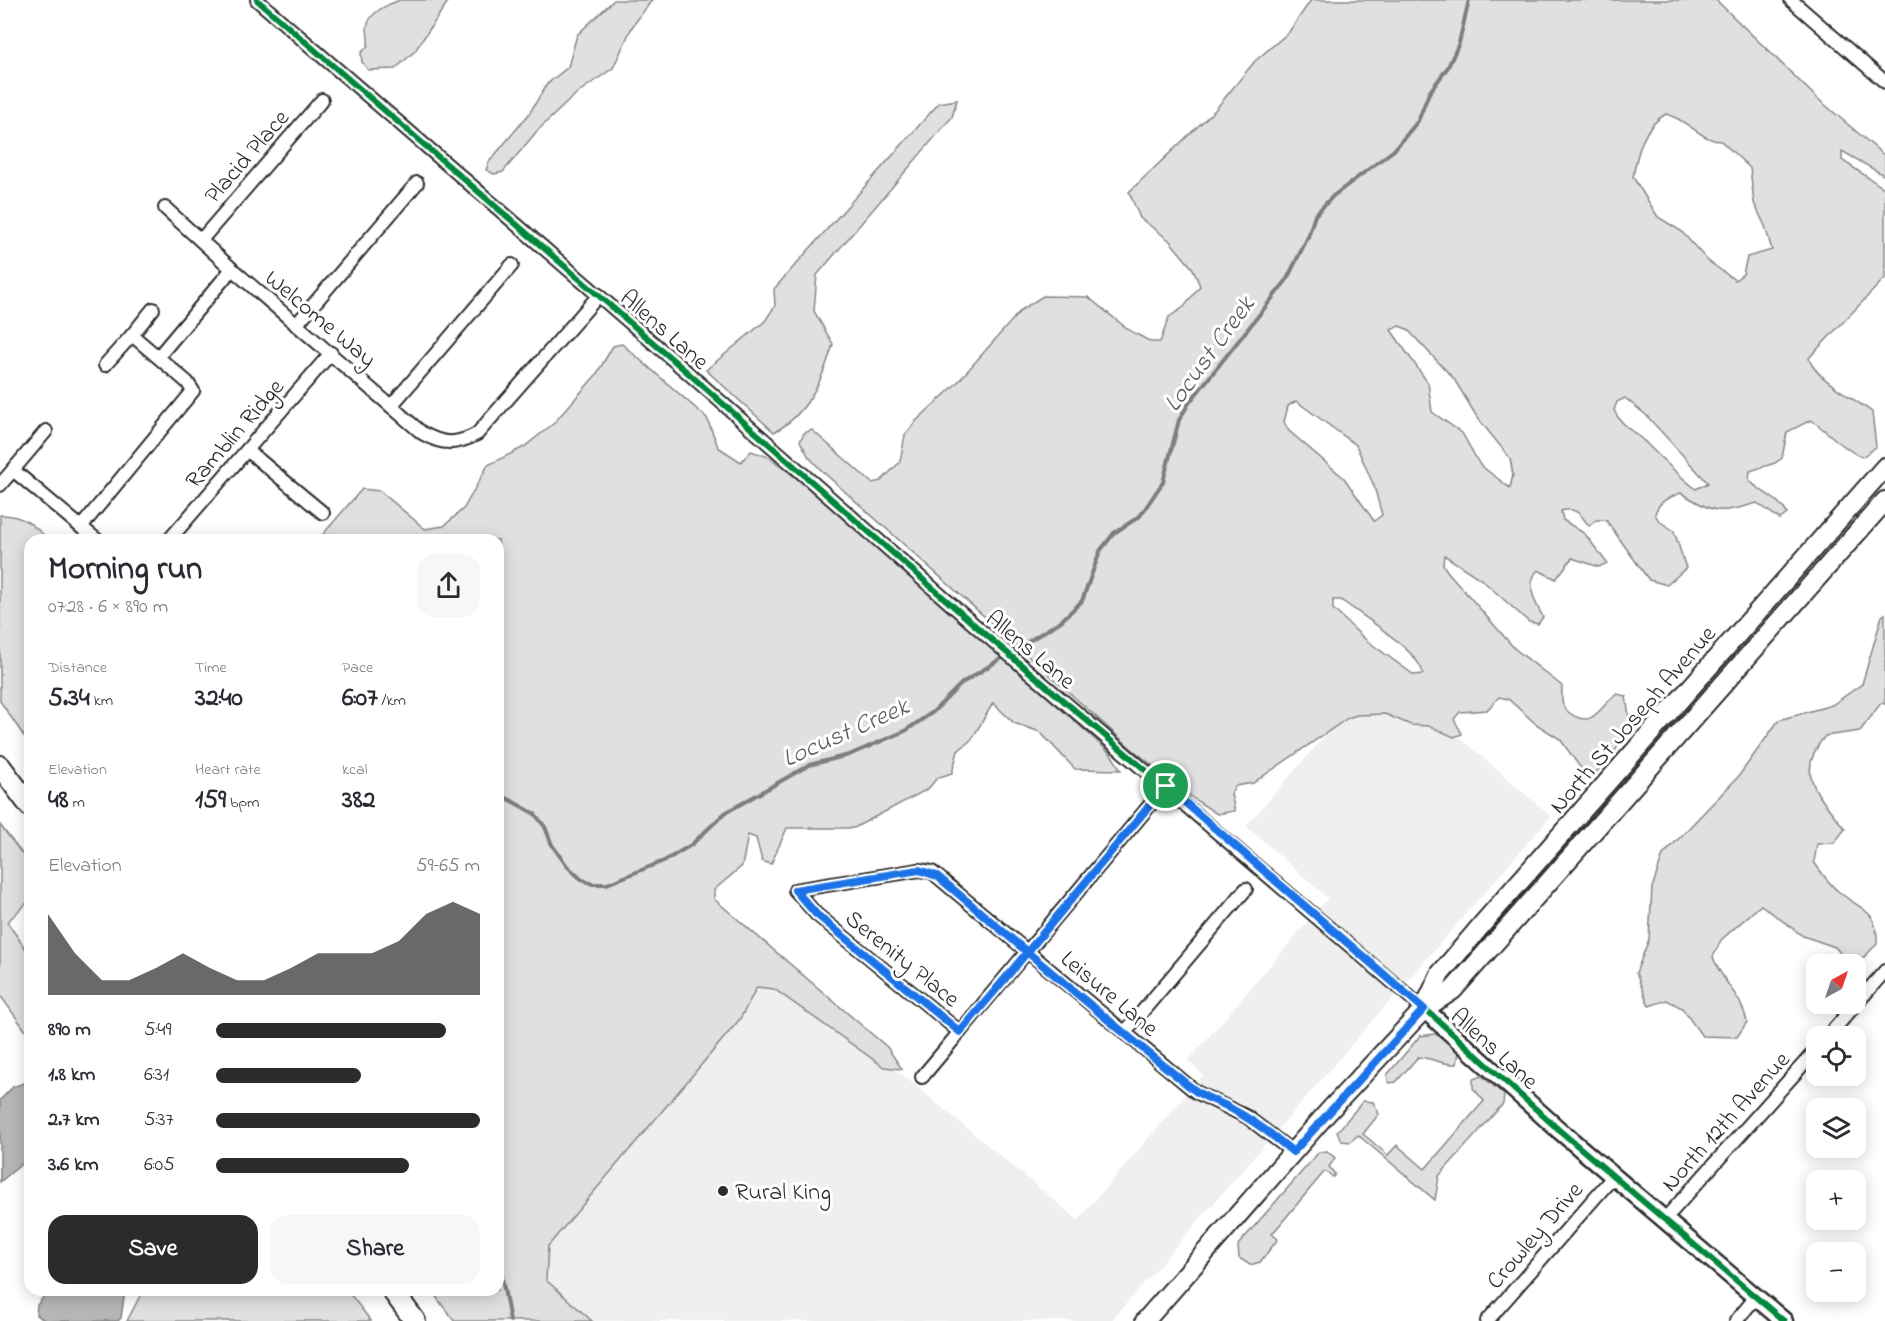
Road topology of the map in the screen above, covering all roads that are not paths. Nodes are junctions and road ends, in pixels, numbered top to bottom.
1 (257, 0) edge
2 (1791, 0) edge
3 (1885, 63) edge
4 (1880, 78) edge
5 (322, 100) dead end
6 (417, 183) dead end
7 (165, 208) dead end
8 (201, 240) junction
9 (512, 265) dead end
10 (232, 269) junction
11 (599, 295) junction
12 (153, 309) dead end
13 (296, 325) junction
14 (132, 335) junction
15 (331, 353) junction
16 (159, 357) junction
17 (105, 365) dead end
18 (391, 405) junction
19 (46, 431) dead end
20 (247, 450) junction
21 (1885, 467) edge
22 (13, 470) junction
23 (0, 485) edge
24 (1885, 501) edge
25 (323, 513) dead end
26 (81, 526) junction
27 (90, 534) edge
28 (173, 534) edge
29 (0, 766) edge
30 (1166, 786) junction
31 (24, 798) edge
32 (1246, 889) dead end
33 (795, 890) joint
34 (1028, 951) junction
35 (1885, 971) edge
36 (1424, 1009) junction
37 (1837, 1026) edge
38 (960, 1032) junction
39 (1125, 1032) junction
40 (1806, 1061) edge
41 (922, 1077) dead end
42 (1293, 1152) junction
43 (1613, 1177) junction
44 (1664, 1220) junction
45 (397, 1296) edge
46 (1756, 1297) junction
47 (416, 1321) edge
48 (1145, 1321) edge
49 (1486, 1321) edge
50 (1736, 1321) edge
51 (1784, 1321) edge

1 - 11 street, Allens Lane
2 - 4 street
3 - 4 street
5 - 8 street, Placid Place
6 - 13 street
7 - 8 street, Welcome Way
8 - 10 street, Welcome Way
9 - 18 street
10 - 13 street, Welcome Way
10 - 16 street
11 - 18 street, Welcome Way
11 - 30 street, Allens Lane
12 - 14 street
13 - 15 street, Welcome Way
14 - 16 street
14 - 17 street
15 - 18 street, Welcome Way
15 - 20 street, Ramblin Ridge
16 - 26 street
19 - 22 street
20 - 25 street
20 - 28 street, Ramblin Ridge
21 - 36 main road, North St Joseph Avenue
22 - 23 street
22 - 26 street
24 - 36 main road, North St Joseph Avenue
26 - 27 street
29 - 31 main road
30 - 34 street
30 - 36 street, Allens Lane
32 - 39 street
33 - 34 street, Leisure Lane
33 - 38 street, Serenity Place
34 - 38 street
34 - 39 street, Leisure Lane
35 - 37 street
36 - 42 main road, North St Joseph Avenue
36 - 43 street, Allens Lane
38 - 41 street
39 - 42 street, Leisure Lane
40 - 44 street, North 12th Avenue
42 - 48 main road, North St Joseph Avenue
43 - 44 street, Allens Lane
43 - 49 street, Crowley Drive
44 - 46 street, Allens Lane
45 - 47 main road
46 - 50 street
46 - 51 street, Allens Lane

